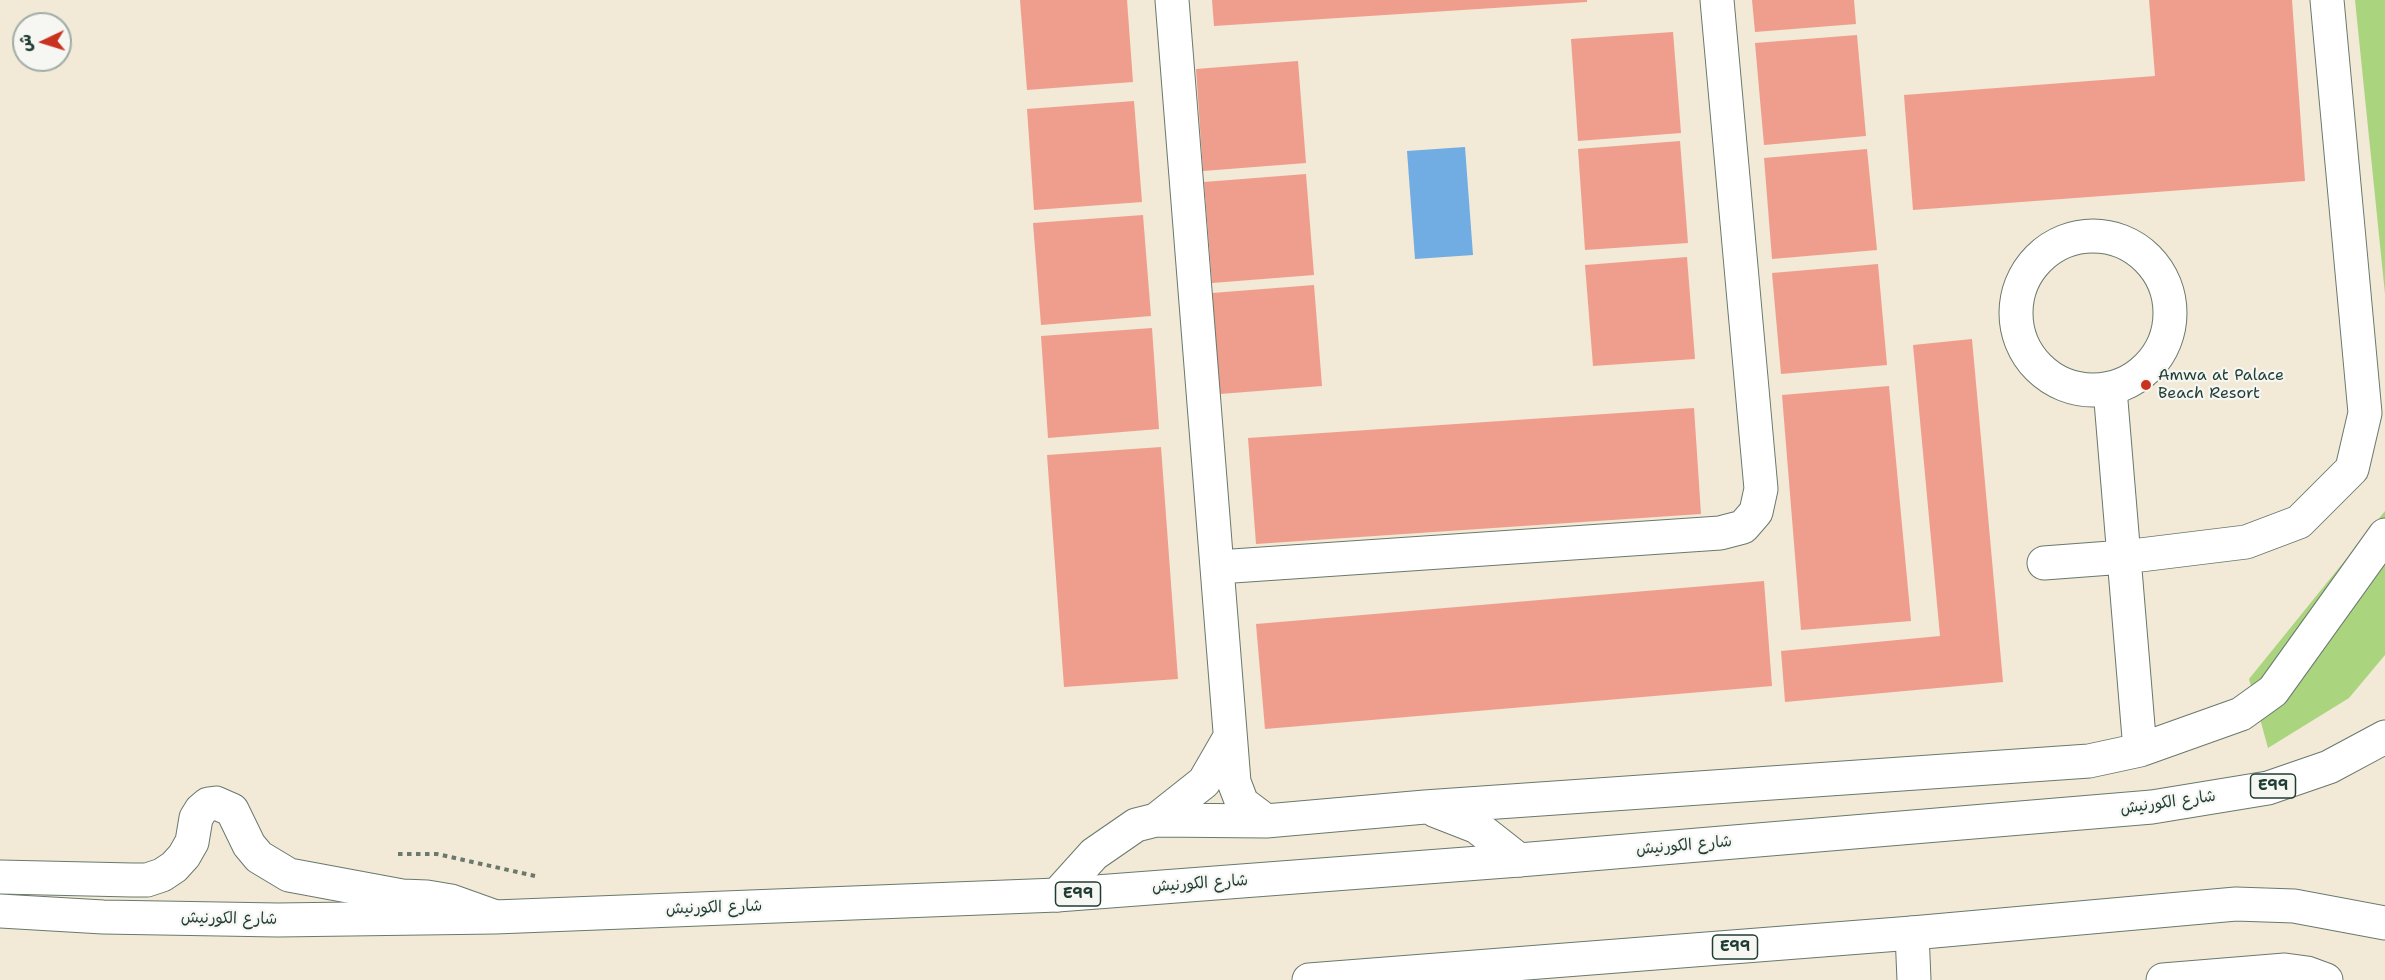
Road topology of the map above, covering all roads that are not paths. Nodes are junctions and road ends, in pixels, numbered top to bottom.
1 (1172, 0) edge
2 (1717, 0) edge
3 (2327, 0) edge
4 (2110, 389) junction
5 (2385, 535) edge
6 (2124, 557) junction
7 (2044, 563) dead end
8 (1218, 567) junction
9 (1230, 737) junction
10 (2385, 737) edge
11 (2140, 750) junction
12 (1425, 807) junction
13 (1156, 820) junction
14 (1266, 820) junction
15 (1519, 860) junction
16 (0, 878) edge
17 (1057, 895) junction
18 (0, 911) edge
19 (495, 917) junction
20 (2385, 923) edge
21 (1911, 933) junction
22 (1309, 980) edge
23 (1914, 980) edge
24 (2163, 980) edge
25 (2326, 980) edge

1 - 8 main road
2 - 8 main road
3 - 6 main road
4 - 4 main road
4 - 6 main road
5 - 11 main road
6 - 7 main road
6 - 11 main road
8 - 9 main road
9 - 13 main road
9 - 14 main road
10 - 15 main road, شارع الكورنيش / E99
11 - 12 main road
12 - 14 main road
12 - 15 main road
13 - 14 main road
13 - 17 main road
15 - 17 main road, شارع الكورنيش / E99
16 - 19 main road
17 - 19 main road, شارع الكورنيش / E99
18 - 19 main road, شارع الكورنيش / E99
20 - 21 main road, E99
21 - 22 main road, E99
21 - 23 main road
24 - 25 main road

